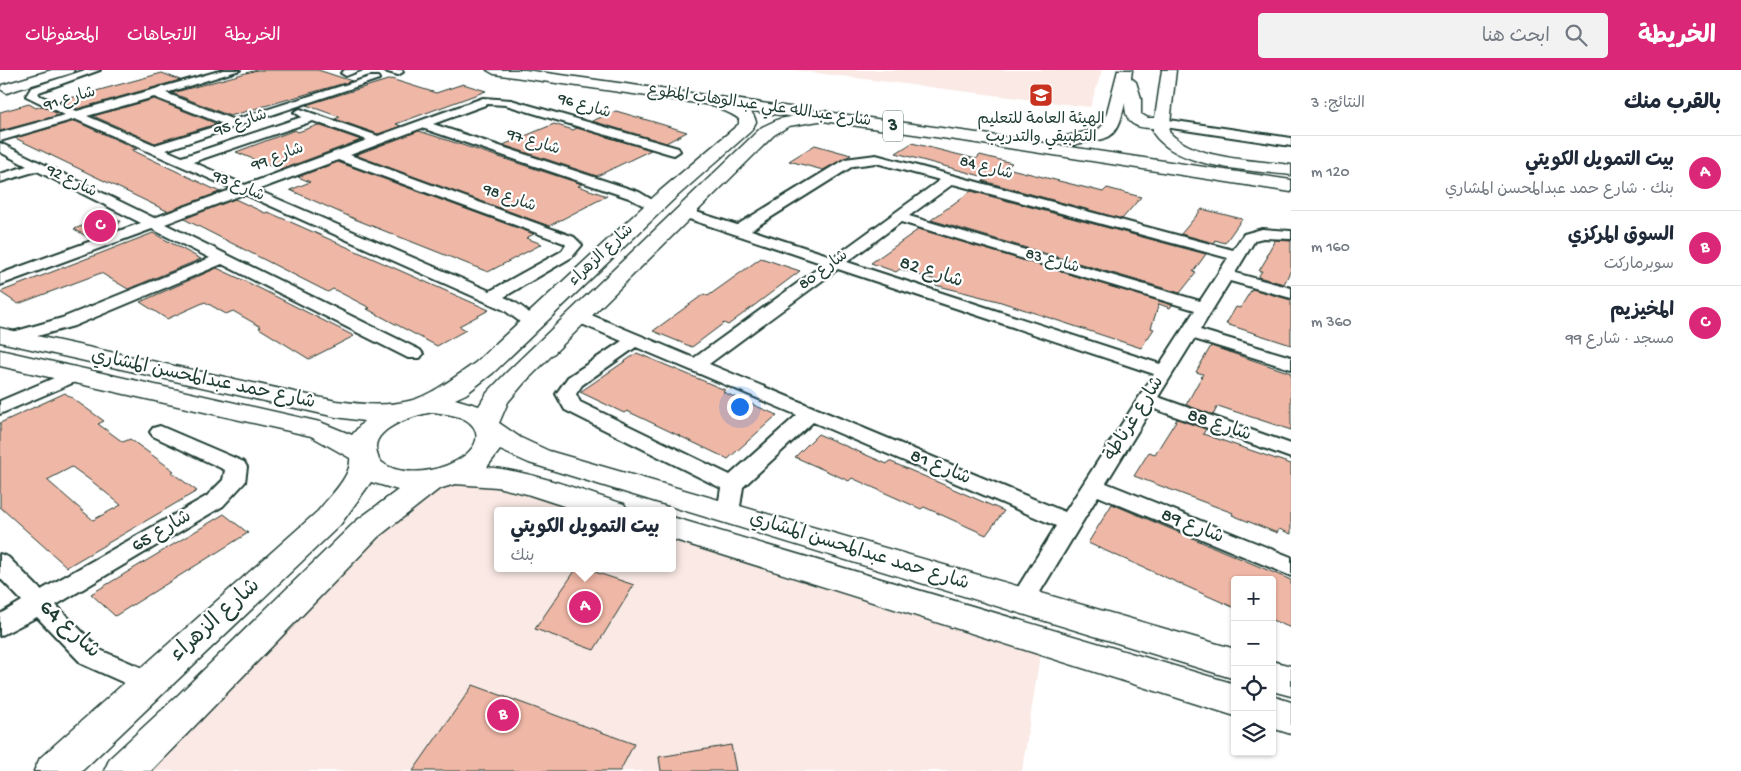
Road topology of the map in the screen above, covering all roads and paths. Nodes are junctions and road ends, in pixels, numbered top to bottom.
1 (14, 70) edge
2 (21, 70) edge
3 (51, 70) edge
4 (67, 70) edge
5 (95, 70) edge
6 (235, 70) edge
7 (386, 70) edge
8 (494, 70) edge
9 (552, 70) edge
10 (568, 70) edge
11 (1126, 70) edge
12 (1168, 70) edge
13 (398, 72) dead end
14 (610, 76) junction
15 (374, 79) dead end
16 (2, 83) edge
17 (156, 93) junction
18 (484, 101) joint
19 (719, 102) junction
20 (286, 108) junction
21 (76, 116) junction
22 (825, 116) junction
23 (313, 117) junction
24 (1162, 123) junction
25 (234, 124) junction
26 (421, 124) junction
27 (740, 132) junction
28 (763, 135) junction
29 (0, 136) edge
30 (378, 140) junction
31 (1072, 140) junction
32 (1291, 142) edge
33 (0, 147) edge
34 (153, 150) junction
35 (674, 151) dead end
36 (337, 155) junction
37 (180, 162) junction
38 (38, 166) junction
39 (1291, 172) edge
40 (0, 178) edge
41 (952, 178) junction
42 (1291, 186) edge
43 (244, 190) junction
44 (704, 193) junction
45 (665, 197) junction
46 (685, 213) junction
47 (898, 217) junction
48 (153, 223) junction
49 (740, 230) junction
50 (1291, 235) edge
51 (620, 239) junction
52 (651, 245) junction
53 (1237, 256) junction
54 (223, 258) junction
55 (600, 258) junction
56 (836, 263) junction
57 (631, 264) junction
58 (1225, 275) junction
59 (0, 280) edge
60 (1291, 293) edge
61 (490, 298) junction
62 (510, 306) junction
63 (547, 308) junction
64 (1205, 308) junction
65 (85, 315) junction
66 (578, 316) junction
67 (530, 324) junction
68 (1190, 332) junction
69 (636, 339) junction
70 (4, 344) edge
71 (53, 347) junction
72 (414, 354) dead end
73 (1291, 363) edge
74 (697, 364) junction
75 (1165, 372) junction
76 (75, 374) junction
77 (142, 378) junction
78 (1147, 400) junction
79 (413, 407) junction
80 (0, 408) edge
81 (336, 409) junction
82 (810, 413) junction
83 (487, 425) junction
84 (320, 430) junction
85 (160, 432) dead end
86 (1291, 451) edge
87 (364, 457) junction
88 (564, 464) junction
89 (442, 478) junction
90 (1093, 486) junction
91 (547, 490) junction
92 (730, 499) junction
93 (600, 507) edge
94 (329, 518) junction
95 (1070, 523) junction
96 (367, 529) junction
97 (676, 529) edge
98 (0, 563) edge
99 (1291, 567) edge
100 (1022, 600) junction
101 (39, 603) junction
102 (0, 626) edge
103 (1231, 663) edge
104 (1276, 677) edge
105 (1291, 682) edge
106 (148, 683) junction
107 (1231, 699) edge
108 (1276, 713) edge
109 (1291, 718) edge
110 (54, 771) edge
111 (124, 771) edge

1 - 16 street
2 - 16 street
3 - 16 street
4 - 16 street
5 - 21 street, شارع 93
6 - 17 street, شارع 91
7 - 13 street
8 - 19 street, شارع عبدالله علي عبدالوهاب المطوع / 3
9 - 14 street, شارع عبدالله علي عبدالوهاب المطوع / 3
10 - 14 street
11 - 24 street
11 - 31 street
12 - 24 street
14 - 31 street, شارع عبدالله علي عبدالوهاب المطوع / 3
15 - 20 street, شارع 95
17 - 21 street, شارع 91
17 - 25 street
18 - 26 street, شارع 99
18 - 35 street, شارع 96
19 - 22 street, شارع عبدالله علي عبدالوهاب المطوع / 3
19 - 27 street
20 - 23 street, شارع 95
20 - 25 street, شارع 95
21 - 29 street, شارع 91
21 - 34 street, شارع 93
22 - 28 street, شارع الزهراء
22 - 42 street, شارع عبدالله علي عبدالوهاب المطوع / 3
23 - 30 street, شارع 95
23 - 37 street, شارع 95
24 - 32 street
24 - 39 street
25 - 34 street, شارع 95
26 - 30 street, شارع 99
26 - 45 street, شارع 97
27 - 28 street
27 - 45 street, شارع الزهراء
28 - 44 street, شارع الزهراء
30 - 36 street, شارع 99
31 - 39 street, شارع عبدالله علي عبدالوهاب المطوع / 3
33 - 38 street, شارع 92
34 - 37 street, شارع 93
36 - 43 street, شارع 99
36 - 61 street, شارع 98
37 - 43 street, شارع 93
38 - 40 street
38 - 48 street, شارع 92
41 - 47 street, شارع 80
41 - 49 street, شارع 84
41 - 53 street, شارع 84
43 - 48 street, شارع 99
43 - 61 street, شارع 93
44 - 45 street
44 - 46 street, شارع الزهراء
45 - 51 street, شارع الزهراء
46 - 49 street, شارع 82
46 - 52 street, شارع الزهراء
47 - 56 street, شارع 80
47 - 64 street, شارع 83
48 - 54 street, شارع 92
48 - 59 street, شارع 99
49 - 56 street, شارع 82
50 - 53 street, شارع غرناطة
51 - 52 street
51 - 55 street, شارع الزهراء
52 - 57 street, شارع الزهراء
53 - 58 street, شارع غرناطة
54 - 65 street
54 - 72 street, شارع 92
55 - 57 street
55 - 63 street, شارع الزهراء
56 - 74 street, شارع 80
56 - 75 street, شارع 82
57 - 66 street, شارع الزهراء
58 - 60 street
58 - 64 street, شارع غرناطة
61 - 62 street, شارع 93
62 - 63 street, شارع 93
62 - 67 street, شارع 93
63 - 67 street, شارع الزهراء
64 - 68 street, شارع غرناطة
65 - 70 street
65 - 71 street
66 - 69 street, شارع 81
66 - 83 street, شارع الزهراء
67 - 79 street, شارع الزهراء
68 - 73 street
68 - 75 street, شارع غرناطة
69 - 74 street, شارع 81
69 - 92 street
70 - 71 street, شارع حمد عبدالمحسن المشاري
70 - 76 street, شارع حمد عبدالمحسن المشاري
71 - 77 street, شارع حمد عبدالمحسن المشاري
74 - 82 street, شارع 81
75 - 78 street, شارع غرناطة
76 - 77 street, شارع حمد عبدالمحسن المشاري
76 - 80 street
77 - 81 street, شارع حمد عبدالمحسن المشاري
77 - 84 street, شارع حمد عبدالمحسن المشاري
78 - 86 street, شارع 88
78 - 90 street, شارع غرناطة
79 - 81 street, شارع حمد عبدالمحسن المشاري
79 - 83 street
79 - 87 street
81 - 84 street
82 - 92 street
82 - 95 street, شارع 81
83 - 88 street, شارع حمد عبدالمحسن المشاري
83 - 89 street
84 - 87 street, شارع حمد عبدالمحسن المشاري
85 - 101 street, شارع 65
87 - 89 street
87 - 94 street, شارع الزهراء
88 - 91 street
88 - 92 street, شارع حمد عبدالمحسن المشاري
89 - 91 street
89 - 96 street, شارع الزهراء
90 - 95 street, شارع غرناطة
90 - 99 street, شارع 89
91 - 93 street
92 - 100 street, شارع حمد عبدالمحسن المشاري
94 - 96 street
94 - 106 street, شارع الزهراء
95 - 100 street, شارع غرناطة
96 - 111 street, شارع الزهراء
97 - 107 street, شارع حمد عبدالمحسن المشاري
98 - 101 street, شارع 64
100 - 103 street, شارع حمد عبدالمحسن المشاري
101 - 102 street, شارع 65
101 - 106 street, شارع 64
104 - 105 street
106 - 110 street, شارع الزهراء
108 - 109 street

